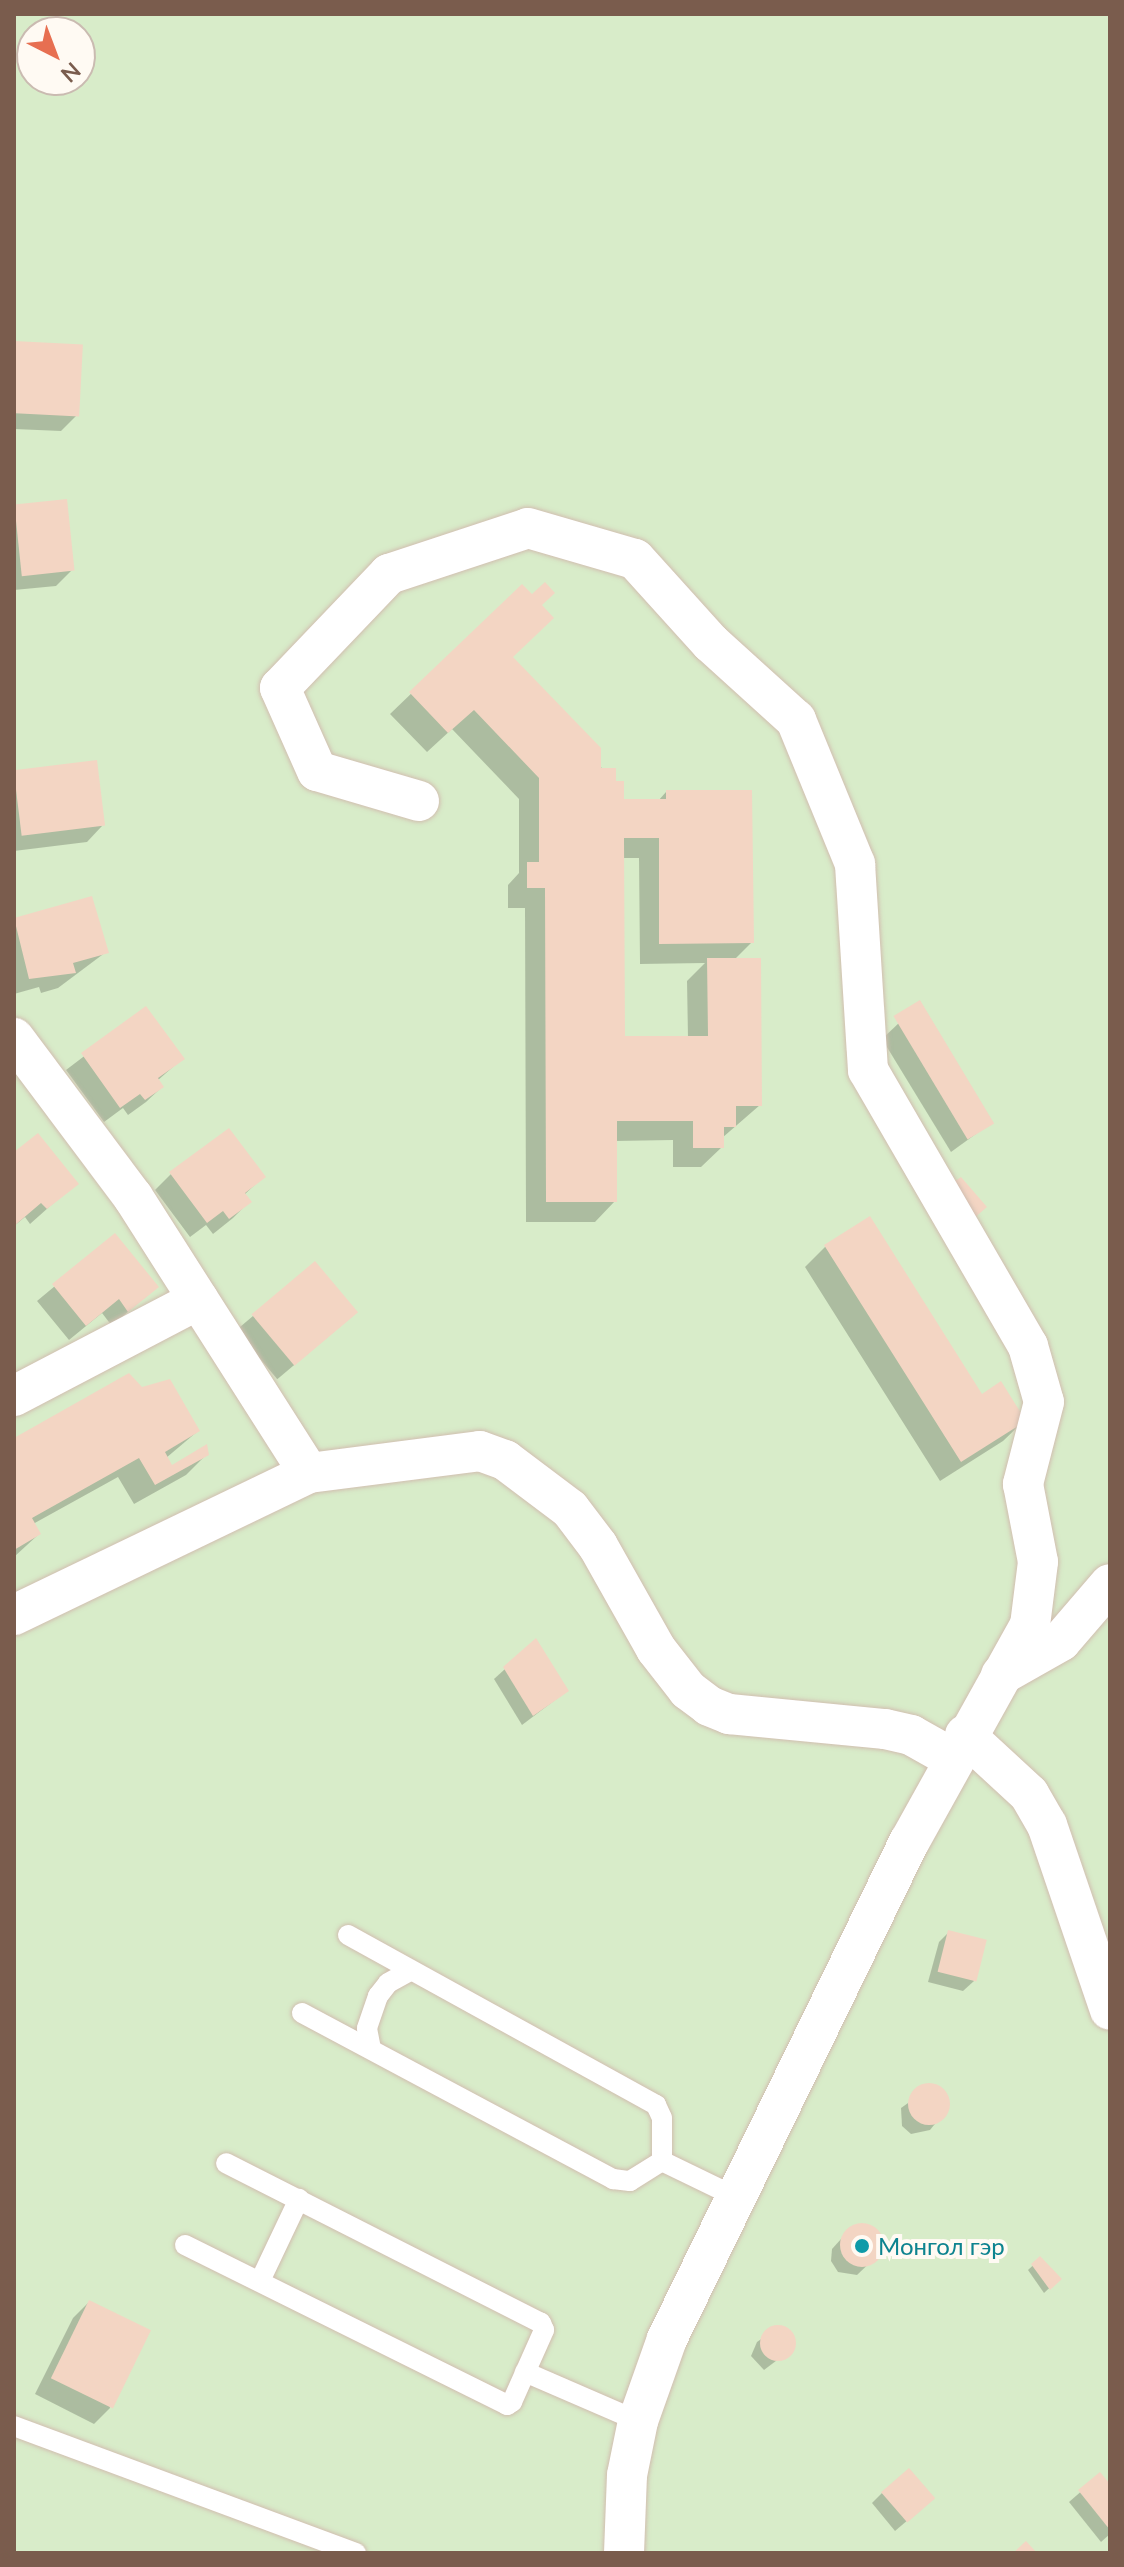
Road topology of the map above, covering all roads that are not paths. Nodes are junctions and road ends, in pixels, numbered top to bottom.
1 (419, 801) dead end
2 (14, 1038) edge
3 (198, 1300) junction
4 (14, 1396) edge
5 (309, 1473) junction
6 (1110, 1584) edge
7 (14, 1615) edge
8 (1001, 1676) junction
9 (959, 1746) junction
10 (348, 1935) dead end
11 (411, 1970) junction
12 (1110, 2010) edge
13 (302, 2013) dead end
14 (371, 2049) junction
15 (662, 2161) junction
16 (226, 2163) dead end
17 (736, 2197) junction
18 (299, 2199) junction
19 (185, 2245) dead end
20 (260, 2281) junction
21 (525, 2372) junction
22 (638, 2421) junction
23 (14, 2426) edge
24 (356, 2553) edge
25 (624, 2553) edge

1 - 8 street
2 - 3 street
3 - 4 street
3 - 5 street
5 - 7 street
5 - 9 street
6 - 8 street
8 - 9 street
9 - 12 street
9 - 17 street
10 - 11 lane
11 - 14 lane
11 - 15 lane
13 - 14 lane
14 - 15 lane
15 - 17 lane
16 - 18 lane
17 - 22 street
18 - 20 lane
18 - 21 lane
19 - 20 lane
20 - 21 lane
21 - 22 lane
22 - 25 street
23 - 24 lane

